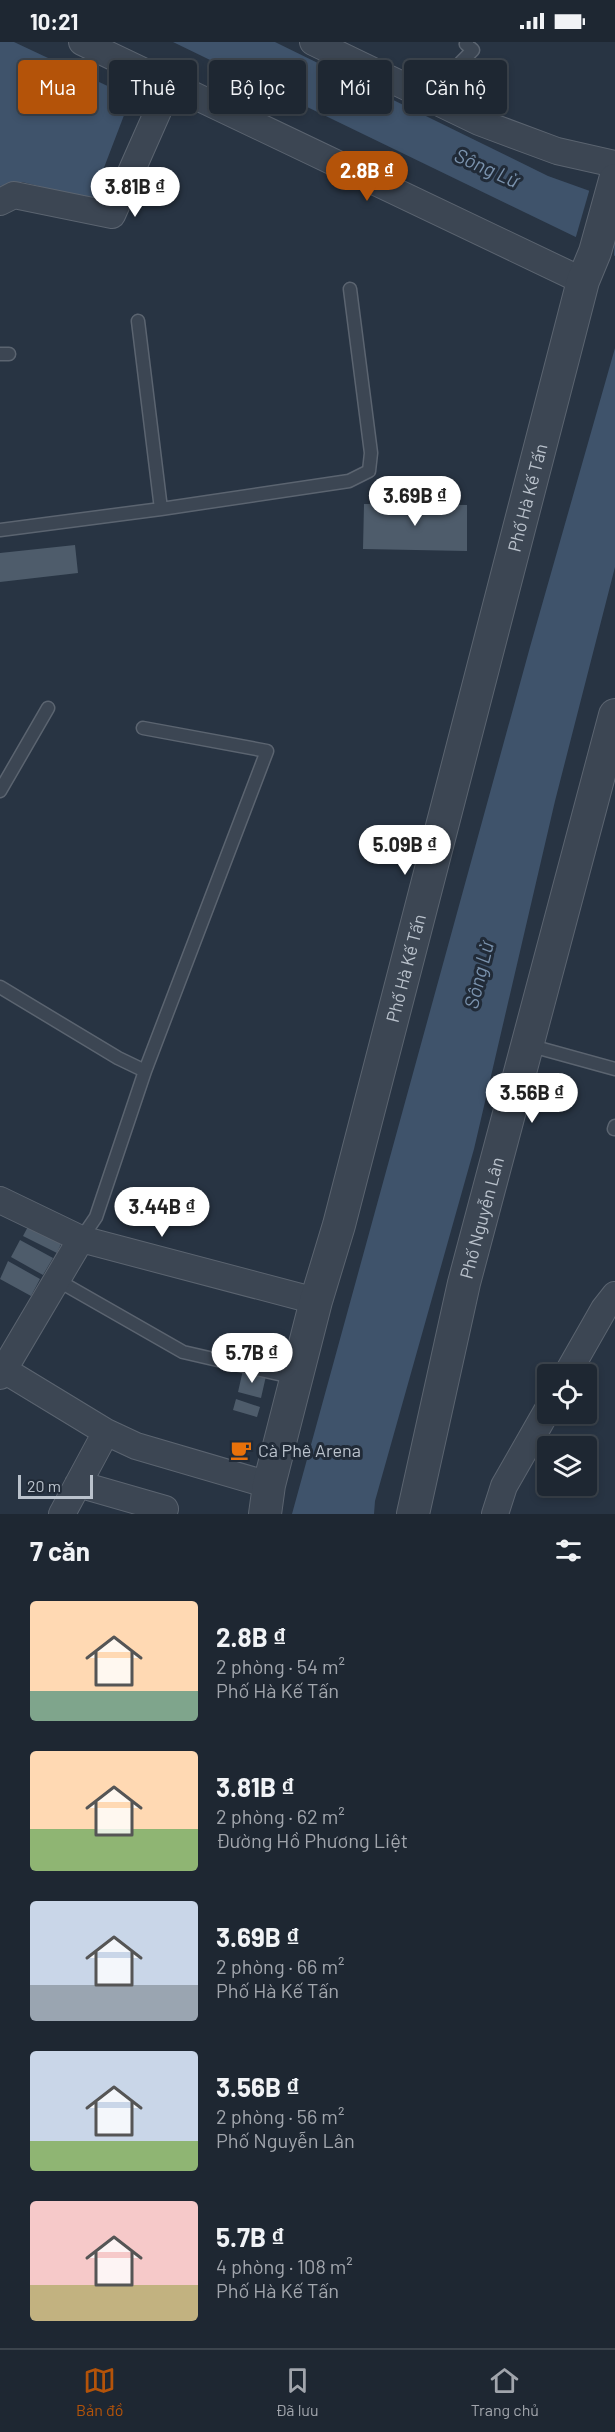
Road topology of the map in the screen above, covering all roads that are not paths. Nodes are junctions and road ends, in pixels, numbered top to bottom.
1 (82, 42) edge
2 (313, 42) edge
3 (467, 42) edge
4 (343, 49) edge
5 (120, 60) edge
6 (463, 60) edge
7 (404, 84) edge
8 (197, 97) edge
9 (157, 114) edge
10 (462, 114) edge
11 (615, 164) edge
12 (613, 187) edge
13 (0, 202) edge
14 (583, 281) junction
15 (350, 290) dead end
16 (138, 321) dead end
17 (161, 510) junction
18 (0, 531) edge
19 (48, 708) dead end
20 (614, 722) edge
21 (143, 728) dead end
22 (0, 791) edge
23 (0, 987) edge
24 (527, 1044) junction
25 (615, 1069) edge
26 (145, 1071) junction
27 (0, 1200) edge
28 (81, 1239) junction
29 (57, 1280) junction
30 (316, 1301) junction
31 (611, 1306) edge
32 (573, 1364) edge
33 (2, 1373) edge
34 (297, 1378) junction
35 (539, 1424) edge
36 (106, 1432) junction
37 (78, 1484) junction
38 (267, 1499) edge
39 (165, 1509) dead end
40 (62, 1514) edge
41 (413, 1514) edge
42 (495, 1514) edge

1 - 5 street
2 - 4 street
3 - 6 lane
4 - 7 street
8 - 14 street
9 - 13 street
10 - 11 street
12 - 14 street, Phố Hà Kế Tấn
14 - 30 street, Phố Hà Kế Tấn
15 - 17 lane
16 - 17 lane
17 - 18 lane
19 - 22 lane
20 - 24 street, Phố Nguyễn Lân
21 - 26 lane
23 - 26 lane
24 - 25 lane
24 - 41 street, Phố Nguyễn Lân
26 - 28 lane
27 - 28 street
28 - 29 street
28 - 30 street
29 - 33 street
29 - 34 lane
30 - 34 street, Phố Hà Kế Tấn
31 - 32 street
33 - 36 street
34 - 38 street, Phố Hà Kế Tấn
35 - 42 street
36 - 37 street
36 - 38 street
37 - 39 street
37 - 40 street

